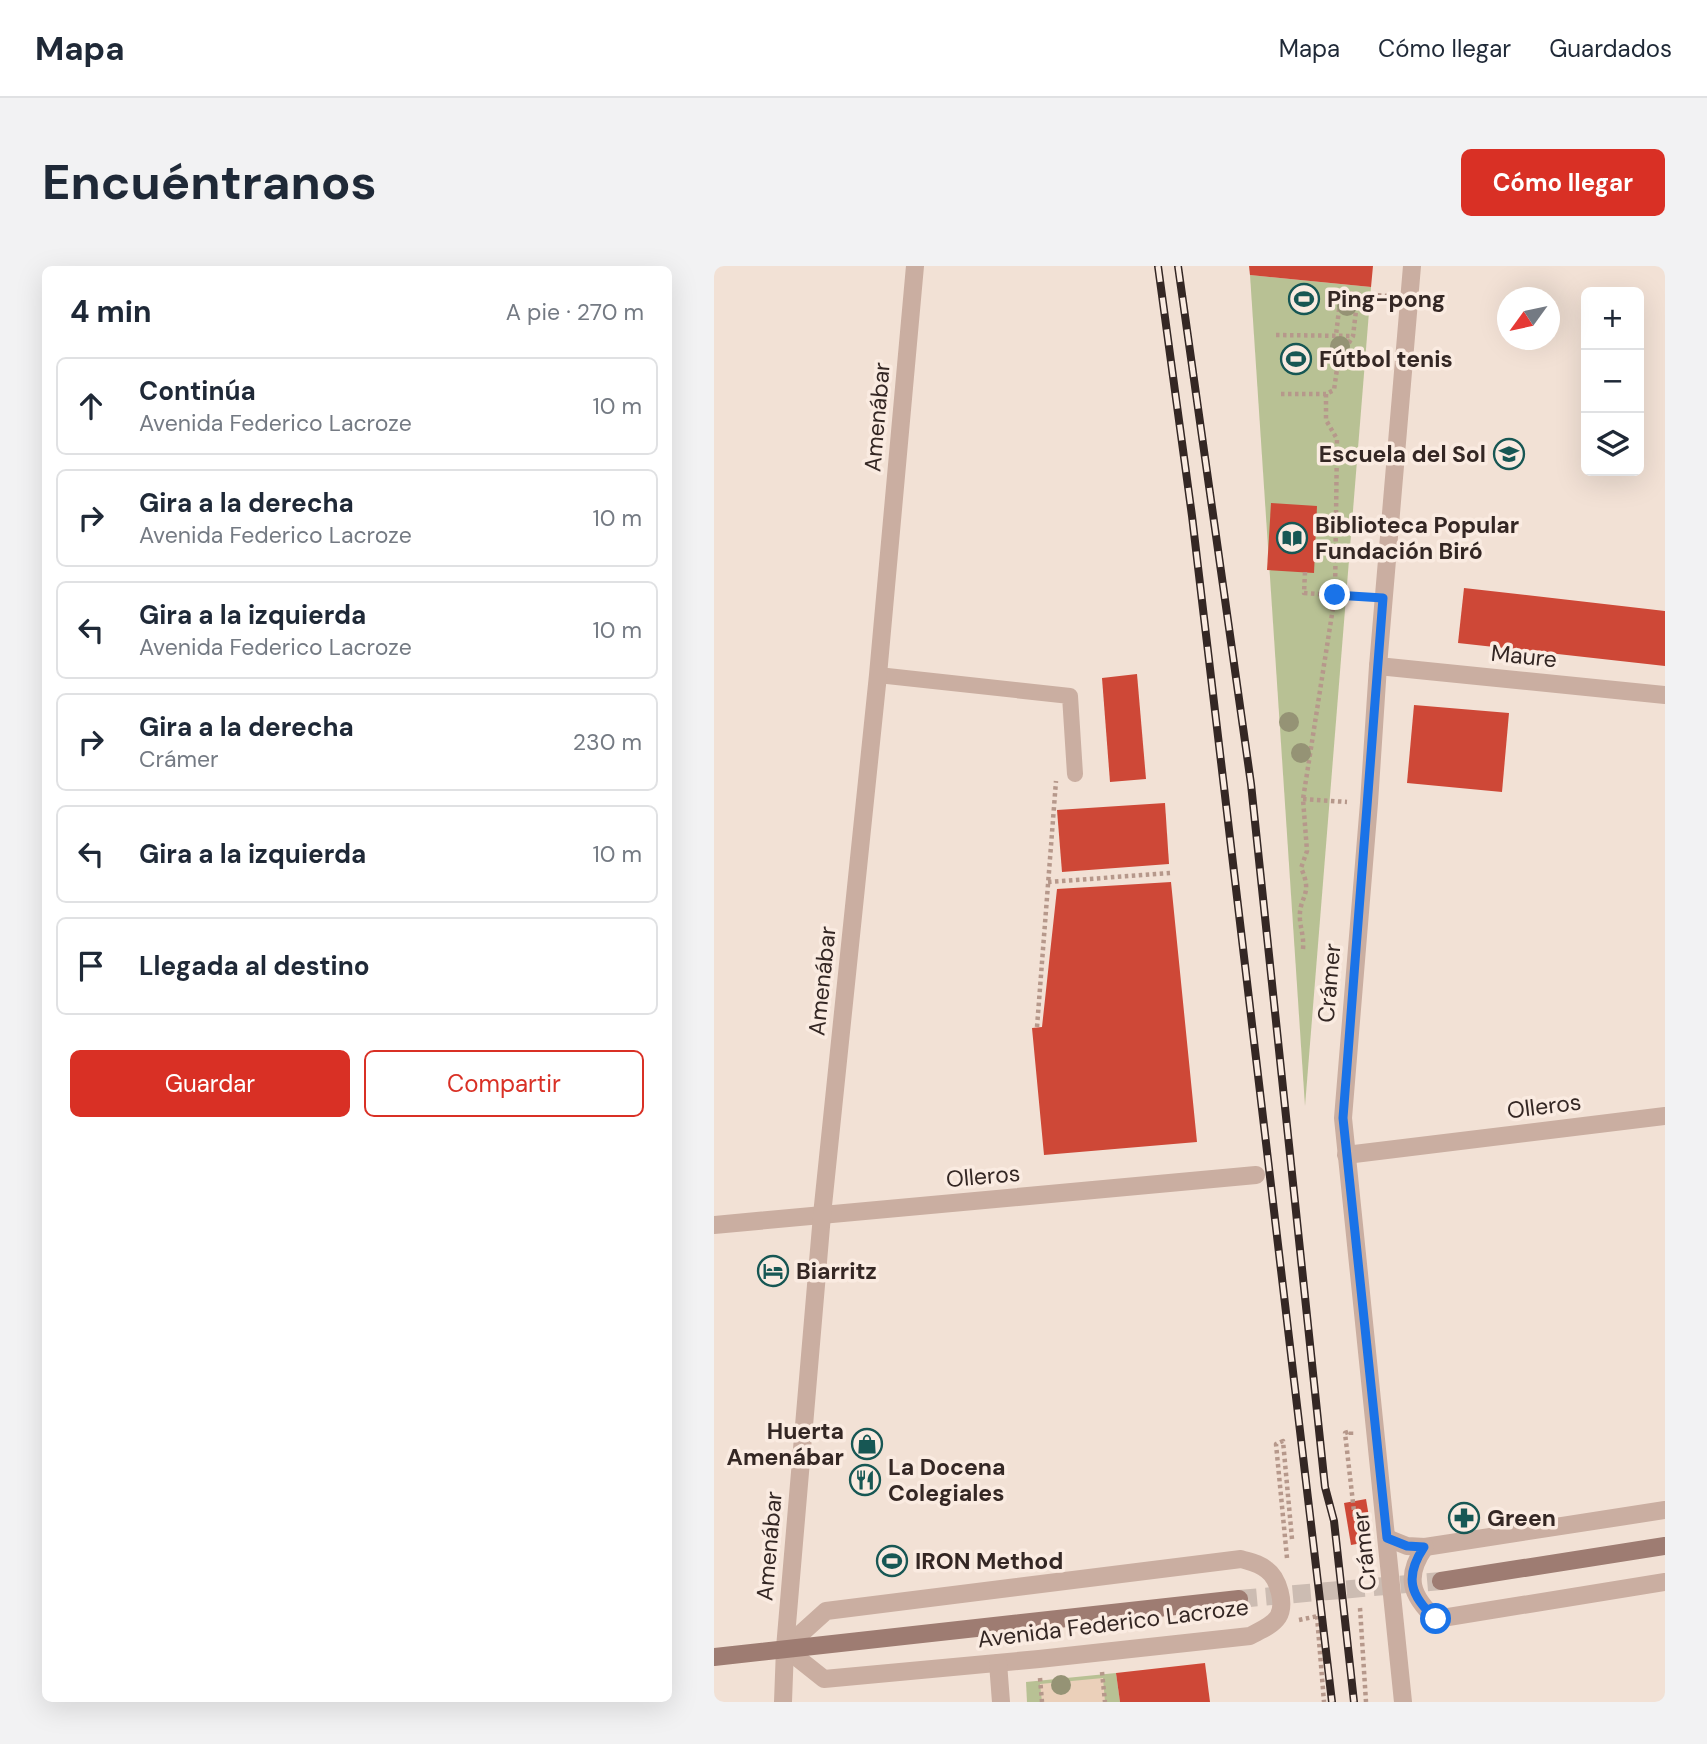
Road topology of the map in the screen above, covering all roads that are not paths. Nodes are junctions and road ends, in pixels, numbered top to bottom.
1 (915, 266) edge
2 (1412, 266) edge
3 (1378, 666) junction
4 (878, 675) junction
5 (1665, 695) edge
6 (1075, 774) road end
7 (1665, 1116) edge
8 (1346, 1155) junction
9 (1256, 1175) dead end
10 (822, 1215) junction
11 (714, 1225) edge
12 (1665, 1510) edge
13 (1387, 1538) junction
14 (1665, 1546) edge
15 (1424, 1547) junction
16 (1441, 1581) tunnel mouth
17 (1665, 1582) edge
18 (1239, 1598) tunnel mouth
19 (785, 1648) junction
20 (714, 1657) edge
21 (998, 1663) junction
22 (783, 1702) edge
23 (1000, 1702) edge
24 (1403, 1702) edge

1 - 4 street, Amenábar
2 - 3 street, Crámer
3 - 5 street, Maure
3 - 8 street, Crámer
4 - 6 lane
4 - 10 street, Amenábar
7 - 8 street, Olleros
8 - 13 street, Crámer
9 - 10 street, Olleros
10 - 11 street, Olleros
10 - 19 street, Amenábar
12 - 15 street
13 - 15 street
13 - 24 street, Crámer
14 - 16 main road
15 - 17 street
18 - 19 main road, Avenida Federico Lacroze
19 - 20 main road, Avenida Federico Lacroze
19 - 21 street, Avenida Federico Lacroze
19 - 21 street, Avenida Federico Lacroze
19 - 22 street, Amenábar
21 - 23 street

